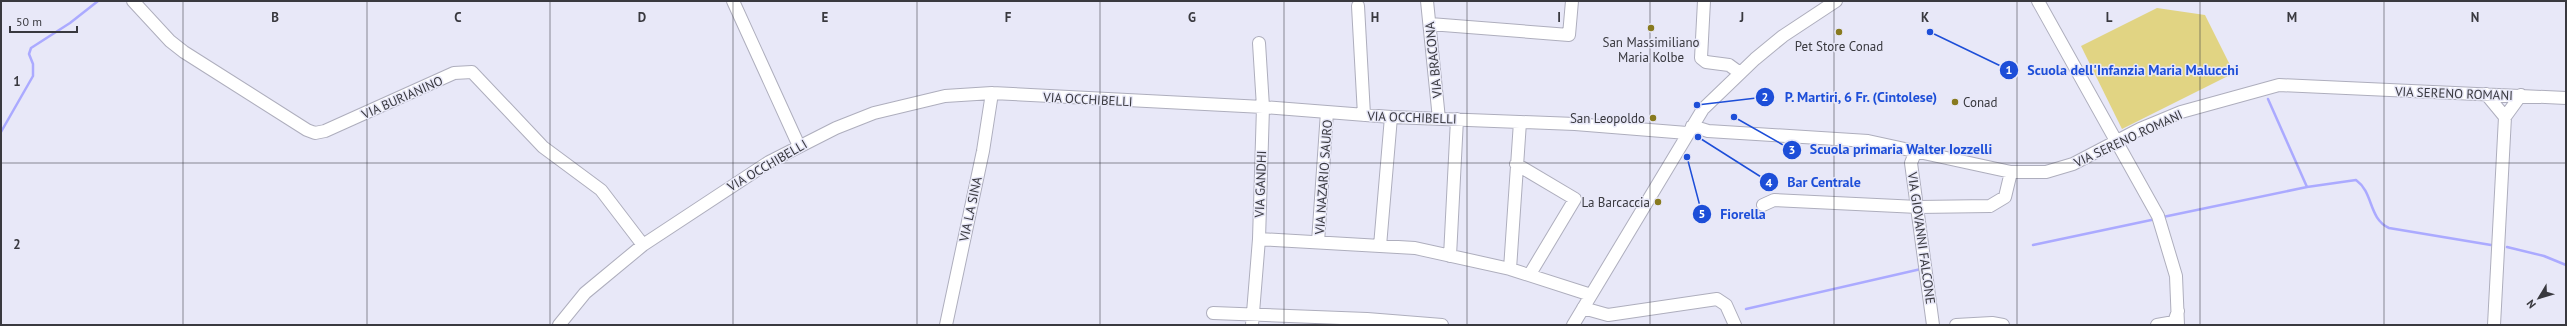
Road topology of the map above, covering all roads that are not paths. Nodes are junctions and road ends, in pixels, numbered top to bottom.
1 (133, 1) edge
2 (733, 1) edge
3 (1427, 1) edge
4 (1572, 1) edge
5 (1704, 1) edge
6 (1836, 1) edge
7 (2038, 1) edge
8 (1358, 6) dead end
9 (1430, 24) junction
10 (1259, 43) dead end
11 (1740, 73) junction
12 (992, 93) junction
13 (2486, 94) junction
14 (2520, 95) junction
15 (2566, 98) edge
16 (1263, 107) junction
17 (1327, 112) junction
18 (1364, 115) junction
19 (1391, 117) junction
20 (2505, 117) junction
21 (1439, 119) junction
22 (1457, 119) junction
23 (1520, 122) junction
24 (1690, 130) junction
25 (2116, 142) junction
26 (799, 146) junction
27 (1915, 153) junction
28 (1516, 164) junction
29 (2011, 172) junction
30 (1763, 205) dead end
31 (1918, 208) junction
32 (1258, 239) junction
33 (1318, 242) junction
34 (643, 245) junction
35 (1380, 246) junction
36 (1450, 256) junction
37 (1510, 269) junction
38 (1530, 274) junction
39 (1591, 295) junction
40 (1584, 308) junction
41 (1213, 312) dead end
42 (2178, 312) junction
43 (1253, 320) edge
44 (559, 325) edge
45 (946, 325) edge
46 (1442, 325) edge
47 (1573, 325) edge
48 (1735, 325) edge
49 (1933, 325) edge
50 (1956, 325) edge
51 (2003, 325) edge
52 (2157, 325) edge
53 (2178, 325) edge
54 (2494, 325) edge

1 - 34 street, VIA BURIANINO
2 - 26 street
3 - 9 street, VIA BRACONA
4 - 9 street
5 - 11 street
6 - 11 street
7 - 25 street
8 - 18 street
9 - 21 street, VIA BRACONA
10 - 16 street, VIA GANDHI
11 - 24 street
12 - 16 street, VIA OCCHIBELLI
12 - 26 street, VIA OCCHIBELLI
12 - 45 street, VIA LA SINA
13 - 14 street, VIA SERENO ROMANI
13 - 20 street
13 - 25 street, VIA SERENO ROMANI
14 - 15 street, VIA SERENO ROMANI
14 - 20 street
16 - 17 street, VIA OCCHIBELLI
16 - 32 street, VIA GANDHI
17 - 18 street, VIA OCCHIBELLI
17 - 33 street, VIA NAZARIO SAURO
18 - 19 street, VIA OCCHIBELLI
19 - 21 street, VIA OCCHIBELLI
19 - 35 street
20 - 54 street
21 - 22 street, VIA OCCHIBELLI
22 - 23 street, VIA OCCHIBELLI
22 - 36 street
23 - 24 street, VIA OCCHIBELLI
23 - 28 street
24 - 27 street, VIA SERENO ROMANI
24 - 39 street
25 - 29 street, VIA SERENO ROMANI
25 - 42 street
26 - 34 street, VIA OCCHIBELLI
27 - 29 street, VIA SERENO ROMANI
27 - 31 street, VIA GIOVANNI FALCONE
28 - 37 street
28 - 38 street
29 - 31 street
30 - 31 street
31 - 49 street, VIA GIOVANNI FALCONE
32 - 33 street
32 - 43 street, VIA GANDHI
33 - 35 street
34 - 44 street, VIA OCCHIBELLI
35 - 36 street
36 - 37 street
37 - 38 street
38 - 39 street
39 - 40 street
40 - 47 street
40 - 48 street
41 - 43 street
42 - 52 street
42 - 53 street
43 - 46 street
50 - 51 street

